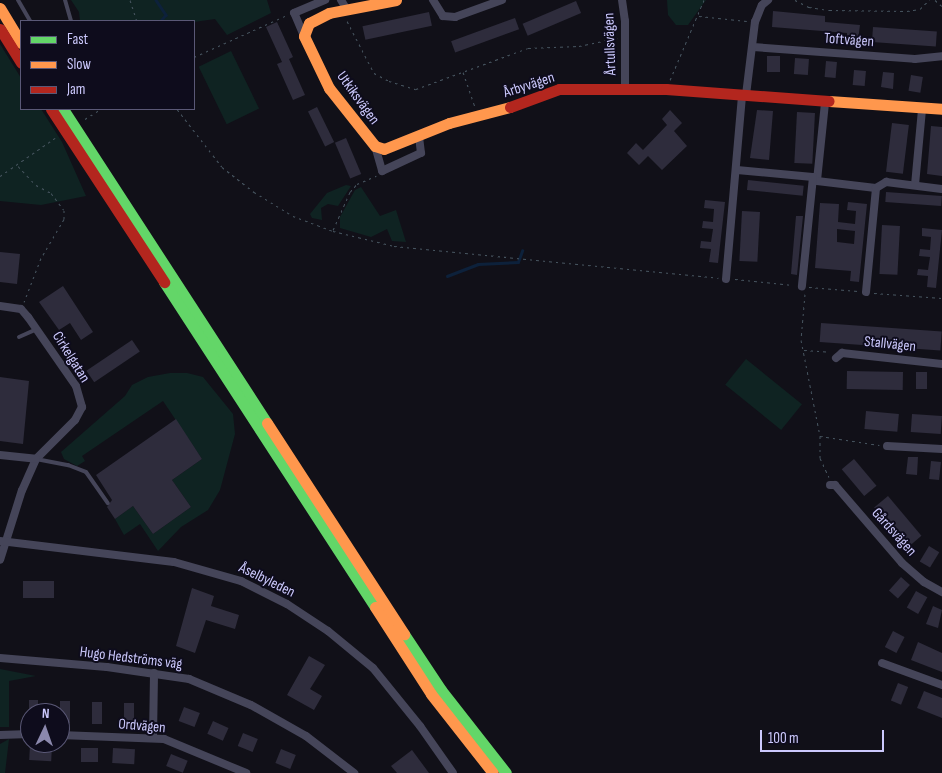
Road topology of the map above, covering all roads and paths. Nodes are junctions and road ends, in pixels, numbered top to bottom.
1 (18, 0) edge
2 (65, 0) edge
3 (130, 0) edge
4 (325, 0) edge
5 (396, 0) edge
6 (432, 0) edge
7 (502, 0) edge
8 (622, 0) edge
9 (704, 0) edge
10 (768, 0) edge
11 (795, 0) edge
12 (929, 0) edge
13 (934, 0) edge
14 (942, 6) edge
15 (344, 7) edge
16 (0, 8) edge
17 (294, 13) junction
18 (698, 16) junction
19 (29, 20) edge
20 (71, 20) edge
21 (137, 20) edge
22 (755, 22) junction
23 (0, 29) edge
24 (304, 36) junction
25 (625, 36) junction
26 (20, 41) edge
27 (753, 47) junction
28 (942, 56) edge
29 (195, 57) edge
30 (20, 61) edge
31 (463, 71) junction
32 (625, 88) junction
33 (666, 89) junction
34 (744, 95) junction
35 (825, 103) junction
36 (52, 110) edge
37 (65, 110) edge
38 (99, 110) edge
39 (178, 110) edge
40 (922, 110) junction
41 (942, 110) edge
42 (479, 116) junction
43 (82, 121) dead end
44 (419, 136) junction
45 (58, 137) dead end
46 (375, 146) junction
47 (391, 148) joint
48 (18, 166) junction
49 (737, 170) junction
50 (382, 171) junction
51 (0, 176) edge
52 (815, 179) junction
53 (915, 185) junction
54 (876, 188) junction
55 (942, 188) edge
56 (333, 231) junction
57 (726, 278) junction
58 (802, 286) joint
59 (866, 292) junction
60 (942, 298) edge
61 (0, 306) edge
62 (21, 309) junction
63 (37, 329) junction
64 (18, 337) dead end
65 (803, 350) junction
66 (839, 355) joint
67 (942, 364) edge
68 (820, 436) junction
69 (887, 446) joint
70 (942, 449) edge
71 (0, 455) edge
72 (36, 459) junction
73 (833, 485) joint
74 (108, 503) dead end
75 (2, 541) edge
76 (0, 560) edge
77 (942, 592) edge
78 (0, 658) edge
79 (882, 663) dead end
80 (154, 673) junction
81 (942, 685) edge
82 (20, 734) edge
83 (0, 735) edge
84 (70, 735) edge
85 (153, 738) junction
86 (246, 773) edge
87 (354, 773) edge
88 (453, 773) edge
89 (493, 773) edge
90 (506, 773) edge

1 - 19 lane
2 - 20 lane
3 - 21 path
4 - 17 street
5 - 15 main road
6 - 7 street
8 - 25 street, Årtullsvägen
9 - 18 path
10 - 22 street
11 - 12 path
13 - 14 path
15 - 24 main road
15 - 31 path
16 - 26 main road
17 - 24 street
17 - 29 path
18 - 22 path
18 - 33 path
22 - 27 street
23 - 30 main road
24 - 46 main road, Utkiksvägen
25 - 31 path
25 - 32 street, Årtullsvägen
27 - 28 street, Toftvägen
27 - 34 street
31 - 42 path
32 - 33 main road, Årbyvägen
32 - 42 main road, Årbyvägen
33 - 34 main road, Årbyvägen
34 - 35 main road, Årbyvägen
34 - 49 street
35 - 40 main road, Årbyvägen
35 - 52 street
36 - 89 main road
37 - 90 main road
38 - 43 path
39 - 56 path
40 - 41 main road, Årbyvägen
40 - 53 street
42 - 44 main road, Årbyvägen
44 - 47 main road, Årbyvägen
44 - 50 street
45 - 48 path
46 - 47 main road, Utkiksvägen
46 - 50 street
48 - 51 path
48 - 62 path
49 - 52 street
49 - 57 street
50 - 56 path
52 - 54 street
52 - 58 street
53 - 54 street
53 - 55 street
54 - 59 street
56 - 57 path
57 - 58 path
59 - 60 path
59 - 65 path
61 - 62 street
62 - 63 street, Cirkelgatan
63 - 64 lane
63 - 72 street, Cirkelgatan
65 - 66 path
65 - 68 path
66 - 67 street, Stallvägen
68 - 69 path
68 - 73 path
69 - 70 street
71 - 72 street
72 - 74 lane
72 - 75 street, Cirkelgatan
73 - 77 street, Gårdsvägen
75 - 76 street, Cirkelgatan
75 - 88 street, Åselbyleden
78 - 80 street, Hugo Hedströms väg
79 - 81 street
80 - 85 street
80 - 87 street, Hugo Hedströms väg
82 - 83 street
84 - 85 street, Ordvägen
85 - 86 street, Ordvägen

